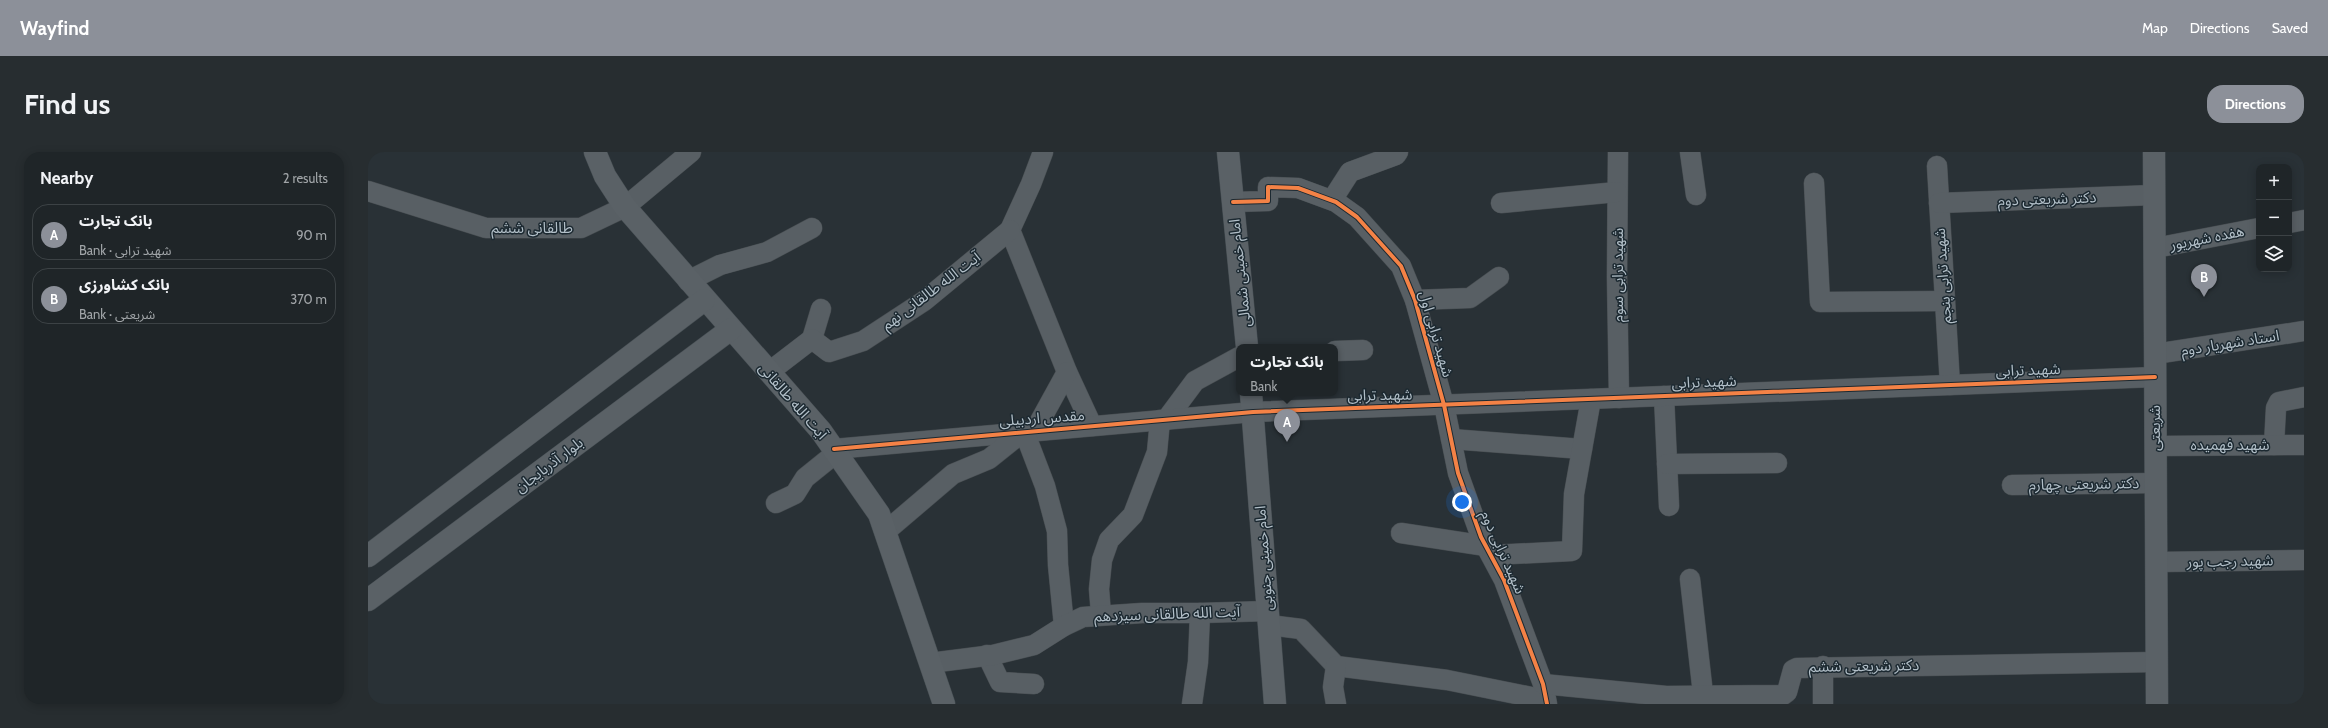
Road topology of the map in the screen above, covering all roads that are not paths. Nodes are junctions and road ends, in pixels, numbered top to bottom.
1 (595, 152) edge
2 (691, 152) edge
3 (1043, 152) edge
4 (1228, 152) edge
5 (1398, 152) edge
6 (1618, 152) edge
7 (1690, 152) edge
8 (2154, 152) edge
9 (1937, 166) dead end
10 (1814, 183) dead end
11 (368, 192) edge
12 (1618, 192) junction
13 (1696, 195) dead end
14 (2154, 195) junction
15 (1332, 200) junction
16 (1233, 202) junction
17 (1501, 203) dead end
18 (1939, 203) junction
19 (625, 207) junction
20 (2304, 220) edge
21 (2292, 222) edge
22 (812, 228) dead end
23 (2256, 229) edge
24 (1010, 230) junction
25 (2155, 248) junction
26 (1499, 277) dead end
27 (688, 281) junction
28 (704, 300) junction
29 (1416, 300) junction
30 (1945, 301) junction
31 (821, 309) dead end
32 (731, 330) junction
33 (2304, 331) edge
34 (812, 340) junction
35 (1247, 344) edge
36 (1363, 350) dead end
37 (1338, 351) edge
38 (2155, 354) junction
39 (1236, 359) edge
40 (769, 372) junction
41 (1067, 372) junction
42 (2155, 377) junction
43 (1950, 385) junction
44 (1664, 396) junction
45 (2304, 397) edge
46 (1619, 398) junction
47 (1591, 399) junction
48 (1252, 402) edge
49 (1444, 405) junction
50 (1163, 420) junction
51 (1092, 426) junction
52 (1029, 431) junction
53 (1451, 439) junction
54 (2274, 445) junction
55 (2304, 445) edge
56 (2156, 446) junction
57 (1582, 449) junction
58 (835, 451) junction
59 (1667, 464) junction
60 (1777, 464) dead end
61 (2156, 483) junction
62 (2012, 485) dead end
63 (776, 503) dead end
64 (1669, 506) dead end
65 (885, 532) junction
66 (1401, 533) dead end
67 (1489, 551) junction
68 (368, 556) edge
69 (2304, 560) edge
70 (2156, 562) junction
71 (1690, 579) dead end
72 (368, 600) edge
73 (1101, 614) junction
74 (1200, 614) junction
75 (1269, 618) junction
76 (1064, 626) junction
77 (986, 655) junction
78 (2157, 662) junction
79 (930, 663) junction
80 (1336, 666) junction
81 (1823, 666) junction
82 (1034, 684) dead end
83 (1703, 694) junction
84 (1545, 696) edge
85 (944, 704) edge
86 (1192, 704) edge
87 (1275, 704) edge
88 (1336, 704) edge
89 (1823, 704) edge
90 (2157, 704) edge

1 - 19 main road, آیت الله طالقانی
2 - 19 street, طالقانی ششم
3 - 24 street
4 - 16 main road, امام خمینی شمالی
5 - 15 street
6 - 12 street, شهید ترابی سوم
7 - 13 street
8 - 14 main road, شریعتی
9 - 18 street, شهید ترابی پنجم
10 - 30 street
11 - 19 street, طالقانی ششم
12 - 17 street
12 - 46 street, شهید ترابی سوم
14 - 18 street, دکتر شریعتی دوم
14 - 25 main road, شریعتی
15 - 16 street, شهید ترابی اول
15 - 29 street, شهید ترابی اول
16 - 35 main road, امام خمینی شمالی
18 - 30 street, شهید ترابی پنجم
19 - 27 main road, آیت الله طالقانی
20 - 21 street
22 - 27 street
23 - 25 street, هفده شهریور
24 - 34 street, آیت الله طالقانی نهم
24 - 41 street
25 - 38 main road, شریعتی
26 - 29 street
27 - 28 main road, آیت الله طالقانی
28 - 32 main road, آیت الله طالقانی
28 - 68 main road
29 - 49 street, شهید ترابی اول
30 - 43 street, شهید ترابی پنجم
31 - 34 street
32 - 40 main road, آیت الله طالقانی
32 - 72 main road, بلوار آذربایجان
33 - 38 street, استاد شهریار دوم
34 - 40 street
36 - 37 street
38 - 42 main road, شریعتی
39 - 50 street
40 - 58 main road, آیت الله طالقانی
41 - 51 street
41 - 52 street
42 - 43 street, شهید ترابی
42 - 56 main road, شریعتی
43 - 44 street, شهید ترابی
44 - 46 street, شهید ترابی
44 - 59 street
45 - 54 street
46 - 47 street, شهید ترابی
47 - 49 street, شهید ترابی
47 - 57 street
48 - 49 street, شهید ترابی
48 - 50 street, مقدس اردبیلی
48 - 75 main road, امام خمینی جنوبی
49 - 53 street, شهید ترابی دوم
50 - 51 street, مقدس اردبیلی
50 - 73 street
51 - 52 street, مقدس اردبیلی
52 - 58 street, مقدس اردبیلی
52 - 65 street
52 - 76 street
53 - 57 street
53 - 67 street, شهید ترابی دوم
54 - 55 street, شهید فهمیده
54 - 56 street, شهید فهمیده
56 - 61 main road, شریعتی
57 - 67 street
58 - 63 street
58 - 65 main road, آیت الله طالقانی
59 - 60 street
59 - 64 street
61 - 62 street, دکتر شریعتی چهارم
61 - 70 main road, شریعتی
65 - 79 main road, آیت الله طالقانی
66 - 67 street
67 - 84 street, شهید ترابی دوم
69 - 70 street, شهید رجب پور
70 - 78 main road, شریعتی
71 - 83 street
73 - 74 street, آیت الله طالقانی سیزدهم
73 - 76 street, آیت الله طالقانی سیزدهم
74 - 75 street, آیت الله طالقانی سیزدهم
74 - 86 street
75 - 80 street, آیت الله طالقانی سیزدهم
75 - 87 main road, امام خمینی جنوبی
76 - 77 street, آیت الله طالقانی سیزدهم
77 - 79 street, آیت الله طالقانی سیزدهم
77 - 82 street
78 - 81 street, دکتر شریعتی ششم
78 - 90 main road, شریعتی
79 - 85 main road, آیت الله طالقانی
80 - 84 street, دکتر شریعتی ششم
80 - 88 street
81 - 83 street, دکتر شریعتی ششم
81 - 89 street
83 - 84 street, دکتر شریعتی ششم

